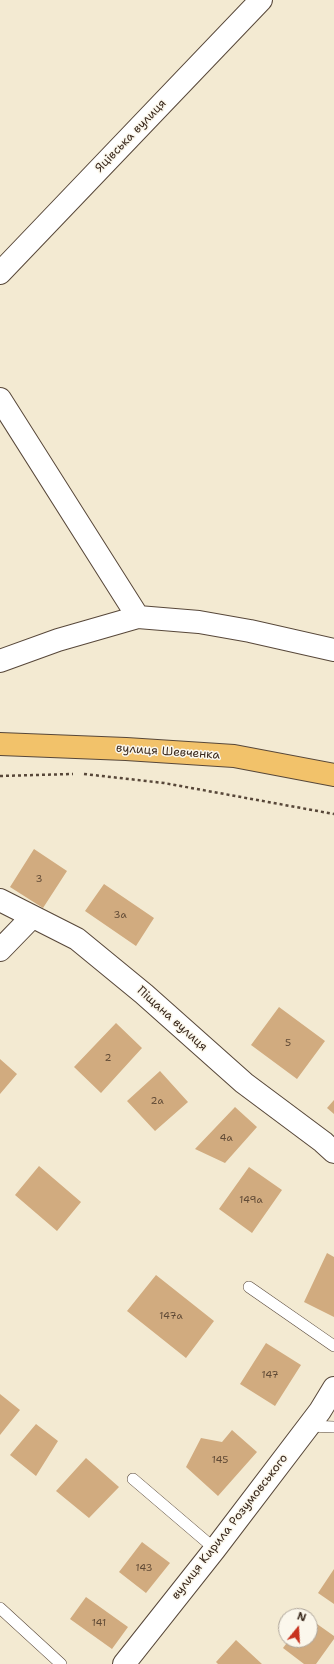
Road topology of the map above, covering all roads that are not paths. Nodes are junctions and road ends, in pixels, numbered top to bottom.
1 (262, 0) edge
2 (0, 273) edge
3 (0, 398) edge
4 (138, 617) junction
5 (334, 650) edge
6 (0, 661) edge
7 (0, 744) edge
8 (334, 775) edge
9 (0, 900) edge
10 (32, 917) junction
11 (0, 950) edge
12 (334, 1152) edge
13 (249, 1287) dead end
14 (334, 1346) edge
15 (334, 1388) edge
16 (308, 1426) junction
17 (334, 1427) edge
18 (133, 1479) dead end
19 (215, 1549) junction
20 (0, 1608) edge
21 (61, 1664) edge
22 (124, 1664) edge

1 - 2 street, Яцівська вулиця
3 - 4 street
4 - 5 street
4 - 6 street
7 - 8 main road, вулиця Шевченка
9 - 10 street, Піщана вулиця
10 - 11 street
10 - 12 street, Піщана вулиця
13 - 14 lane
15 - 16 street, вулиця Кирила Розумовського
16 - 17 lane
16 - 19 street, вулиця Кирила Розумовського
18 - 19 lane
19 - 22 street, вулиця Кирила Розумовського
20 - 21 lane

